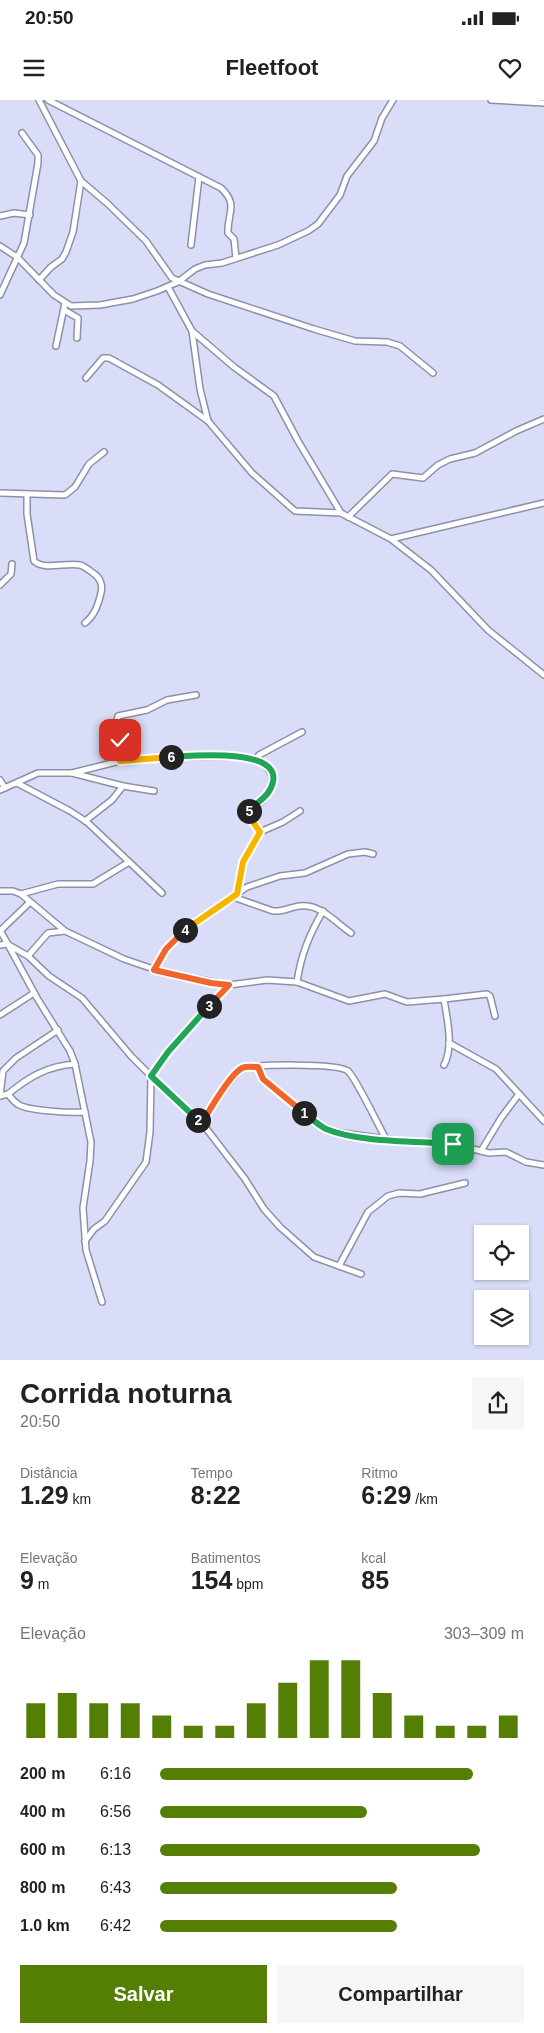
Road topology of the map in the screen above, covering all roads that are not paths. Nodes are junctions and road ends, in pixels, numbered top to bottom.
1 (39, 100) edge
2 (48, 100) edge
3 (393, 100) edge
4 (491, 100) edge
5 (544, 103) edge
6 (22, 132) dead end
7 (199, 177) junction
8 (81, 181) junction
9 (30, 215) junction
10 (0, 216) edge
11 (191, 245) dead end
12 (0, 246) edge
13 (17, 257) junction
14 (236, 258) junction
15 (39, 280) junction
16 (178, 282) junction
17 (168, 287) junction
18 (0, 295) edge
19 (65, 303) junction
20 (64, 310) junction
21 (192, 331) junction
22 (77, 338) dead end
23 (56, 346) dead end
24 (433, 373) dead end
25 (86, 378) dead end
26 (544, 419) edge
27 (208, 421) junction
28 (104, 452) dead end
29 (0, 492) edge
30 (27, 494) junction
31 (544, 503) edge
32 (341, 512) junction
33 (348, 517) junction
34 (391, 539) junction
35 (12, 564) dead end
36 (0, 585) edge
37 (85, 623) dead end
38 (544, 675) edge
39 (196, 695) dead end
40 (302, 732) dead end
41 (256, 759) junction
42 (120, 761) junction
43 (72, 773) junction
44 (0, 780) edge
45 (17, 783) junction
46 (122, 786) junction
47 (2, 789) edge
48 (154, 791) dead end
49 (300, 811) dead end
50 (85, 821) junction
51 (260, 832) junction
52 (373, 854) dead end
53 (129, 862) junction
54 (0, 891) edge
55 (162, 893) dead end
56 (21, 894) junction
57 (235, 895) junction
58 (29, 903) junction
59 (323, 911) junction
60 (52, 920) junction
61 (0, 931) edge
62 (65, 931) junction
63 (48, 933) junction
64 (351, 933) dead end
65 (7, 944) junction
66 (0, 945) edge
67 (28, 956) junction
68 (154, 970) junction
69 (297, 982) junction
70 (229, 985) junction
71 (34, 993) junction
72 (444, 999) junction
73 (0, 1015) edge
74 (495, 1016) dead end
75 (58, 1030) junction
76 (449, 1043) junction
77 (75, 1064) junction
78 (444, 1065) dead end
79 (258, 1067) junction
80 (151, 1076) junction
81 (8, 1094) junction
82 (519, 1094) junction
83 (0, 1096) edge
84 (85, 1112) junction
85 (544, 1121) edge
86 (202, 1123) junction
87 (386, 1139) junction
88 (481, 1151) junction
89 (544, 1165) edge
90 (465, 1183) dead end
91 (85, 1241) junction
92 (339, 1266) junction
93 (360, 1274) dead end
94 (102, 1302) dead end

1 - 8 street
2 - 7 street
3 - 14 street
4 - 5 street
6 - 9 street
7 - 11 street
7 - 14 street
8 - 15 street
8 - 16 street
9 - 10 street
9 - 13 street
12 - 13 street
13 - 15 street
13 - 18 street
14 - 16 street
15 - 19 street
16 - 17 street
16 - 24 street
17 - 19 street
17 - 21 street
19 - 20 street
20 - 22 street
20 - 23 street
21 - 27 street
21 - 32 street
25 - 27 street
26 - 33 street
27 - 32 street
28 - 30 street
29 - 30 street
30 - 37 street
31 - 34 street
32 - 33 street
33 - 34 street
34 - 38 street
35 - 36 street
39 - 42 street
40 - 41 street
41 - 42 street
41 - 51 street
42 - 43 street
43 - 45 street
43 - 46 street
44 - 47 street
45 - 47 street
45 - 50 street
46 - 48 street
46 - 50 street
49 - 51 street
50 - 53 street
51 - 57 street
52 - 57 street
53 - 55 street
53 - 56 street
54 - 56 street
56 - 58 street
57 - 59 street
57 - 68 street
58 - 60 street
58 - 61 street
59 - 64 street
59 - 69 street
60 - 62 street
60 - 63 street
61 - 65 street
62 - 63 street
62 - 68 street
63 - 67 street
65 - 66 street
65 - 67 street
65 - 71 street
67 - 80 street
68 - 70 street
69 - 70 street
69 - 72 street
70 - 80 street
71 - 73 street
71 - 75 street
72 - 74 street
72 - 76 street
75 - 77 street
75 - 83 street
76 - 78 street
76 - 82 street
77 - 81 street
77 - 84 street
79 - 86 street
79 - 87 street
79 - 87 street
80 - 86 street
80 - 91 street
81 - 83 street
81 - 84 street
82 - 85 street
82 - 88 street
84 - 91 street
86 - 92 street
87 - 88 street
88 - 89 street
90 - 92 street
91 - 94 street
92 - 93 street

